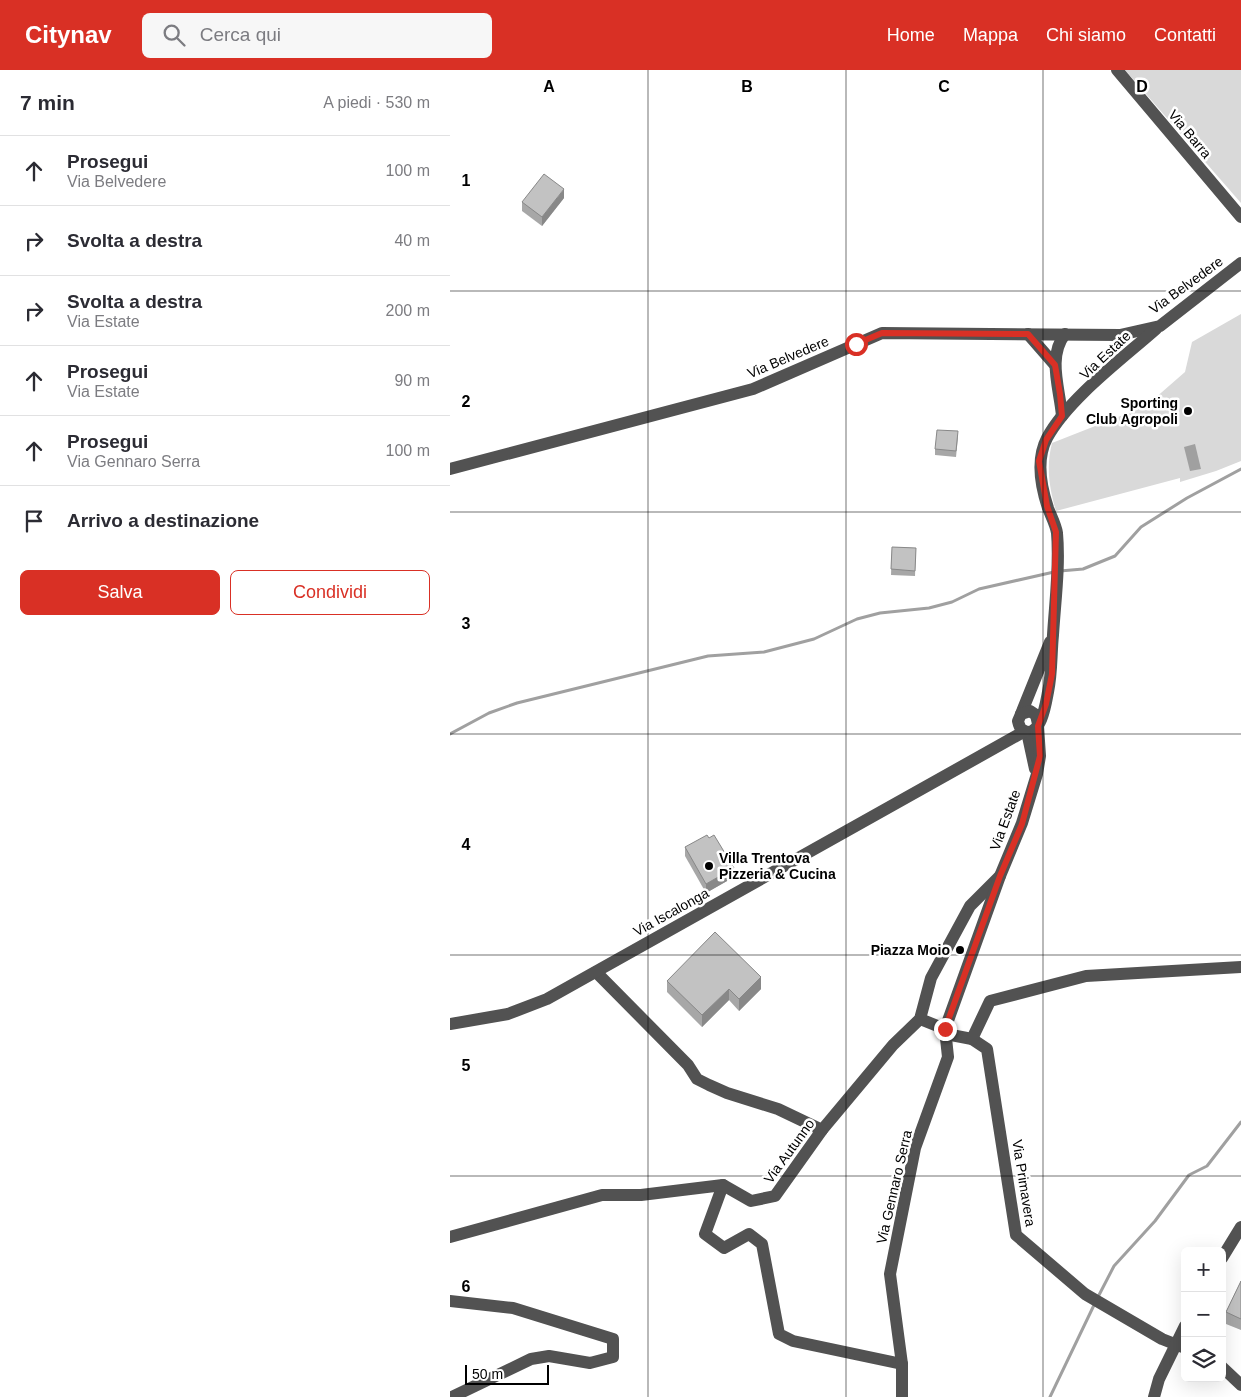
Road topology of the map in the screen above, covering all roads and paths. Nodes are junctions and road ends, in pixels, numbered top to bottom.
1 (1117, 70) edge
2 (1241, 217) edge
3 (1241, 263) edge
4 (1160, 326) junction
5 (1028, 334) junction
6 (1065, 334) junction
7 (1055, 365) junction
8 (1062, 416) junction
9 (450, 469) edge
10 (1053, 635) junction
11 (1028, 725) junction
12 (1000, 876) junction
13 (1241, 967) edge
14 (596, 972) junction
15 (920, 1019) junction
16 (450, 1024) edge
17 (945, 1032) junction
18 (972, 1039) junction
19 (822, 1130) junction
20 (723, 1185) junction
21 (1241, 1227) edge
22 (450, 1237) edge
23 (1226, 1251) edge
24 (450, 1301) edge
25 (1180, 1346) edge
26 (902, 1364) junction
27 (1226, 1371) edge
28 (1241, 1385) edge
29 (452, 1397) edge
30 (902, 1397) edge
31 (1154, 1397) edge

1 - 2 street, Via Barra
3 - 4 street, Via Belvedere
4 - 6 street, Via Belvedere
4 - 8 street, Via Estate
5 - 6 street, Via Belvedere
5 - 7 street
5 - 9 street, Via Belvedere
6 - 7 street
7 - 8 street
8 - 10 street, Via Estate
10 - 11 street, Via Estate
10 - 11 street, Via Estate
11 - 12 street, Via Estate
11 - 14 street, Via Iscalonga
12 - 15 street
12 - 17 street, Via Gennaro Serra
13 - 18 street
14 - 16 street, Via Iscalonga
14 - 19 street
15 - 17 street
15 - 19 street, Via Autunno
17 - 18 street
17 - 26 street, Via Gennaro Serra
18 - 25 street, Via Primavera
19 - 20 street, Via Autunno
20 - 22 street
20 - 26 street
21 - 23 street
24 - 29 street
25 - 31 street
26 - 30 street, Via Gennaro Serra
27 - 28 street

